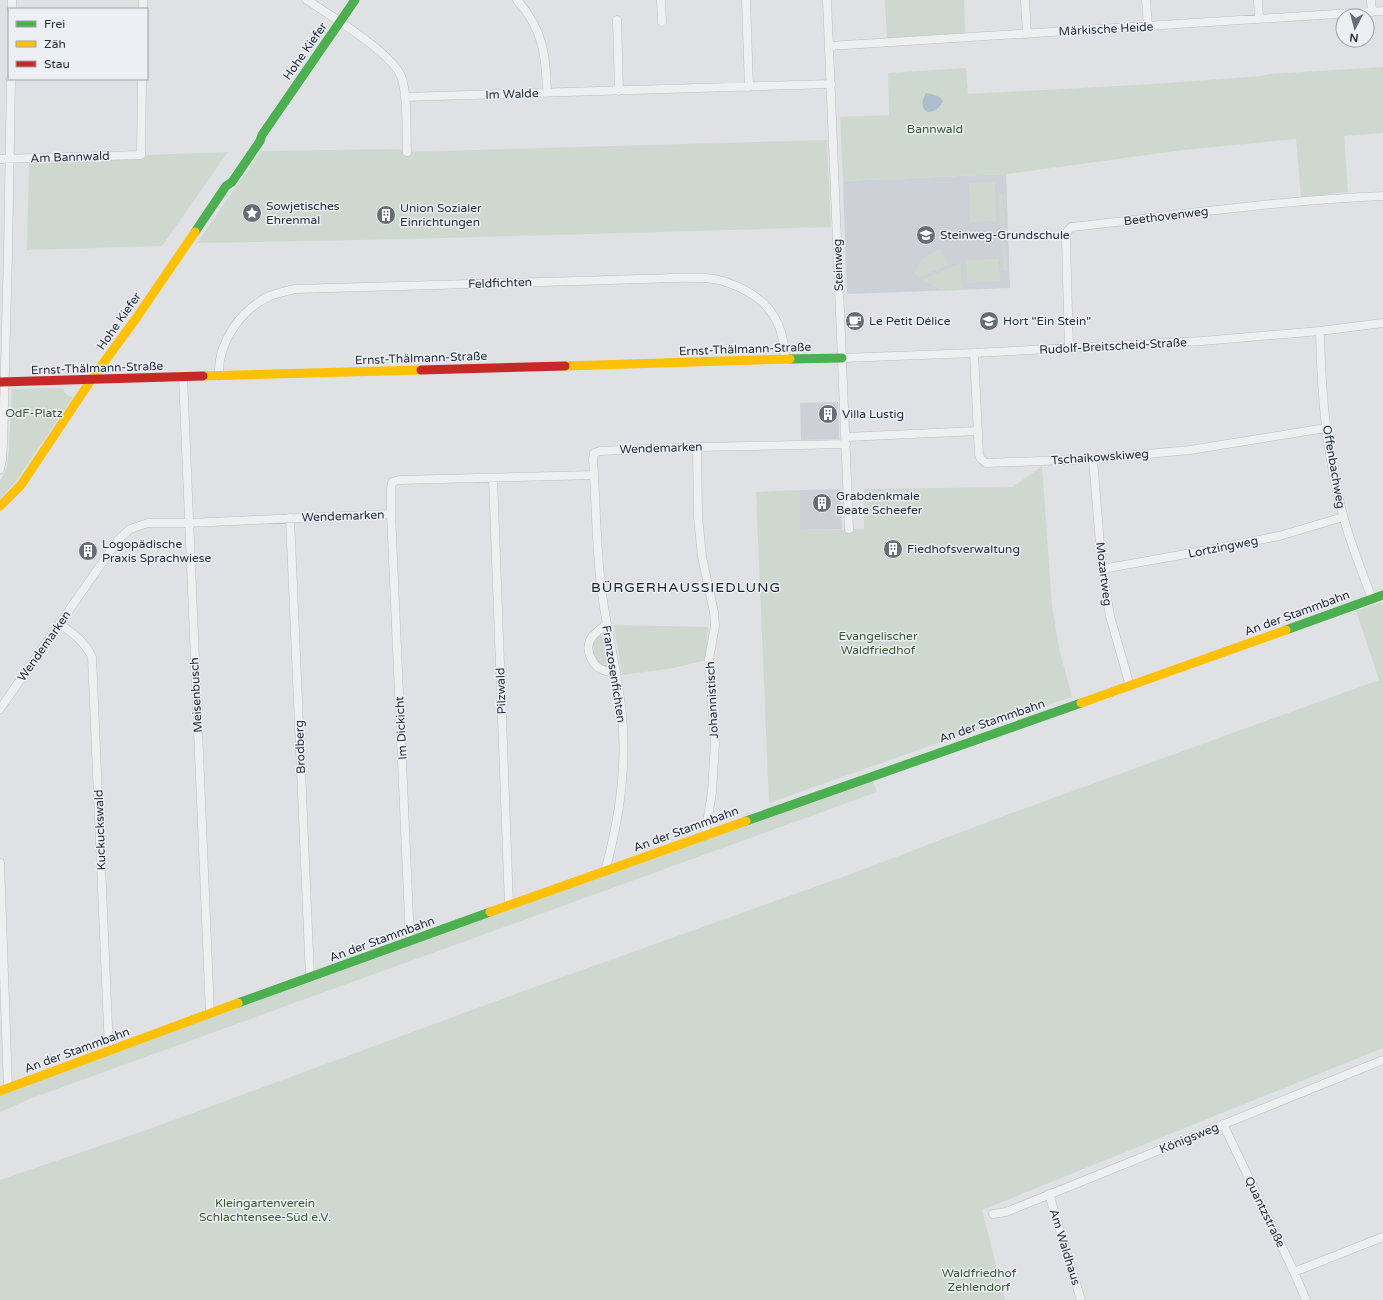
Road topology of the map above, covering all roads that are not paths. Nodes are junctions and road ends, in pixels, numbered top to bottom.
1 (307, 0) edge
2 (355, 0) edge
3 (517, 0) edge
4 (661, 0) edge
5 (746, 0) edge
6 (827, 0) edge
7 (1025, 0) edge
8 (1146, 0) edge
9 (1258, 0) edge
10 (1335, 14) edge
11 (1259, 18) junction
12 (617, 20) dead end
13 (340, 22) junction
14 (662, 22) dead end
15 (1148, 26) junction
16 (1027, 34) junction
17 (829, 46) junction
18 (11, 80) edge
19 (142, 80) edge
20 (831, 84) junction
21 (749, 87) junction
22 (619, 91) junction
23 (546, 93) junction
24 (405, 97) junction
25 (407, 152) dead end
26 (10, 158) junction
27 (0, 159) edge
28 (1383, 196) edge
29 (1383, 323) edge
30 (1320, 331) junction
31 (1069, 349) junction
32 (974, 353) junction
33 (842, 358) junction
34 (785, 359) junction
35 (219, 376) junction
36 (183, 377) junction
37 (91, 380) junction
38 (2, 382) edge
39 (1326, 428) junction
40 (978, 431) junction
41 (846, 440) junction
42 (697, 447) junction
43 (1093, 459) junction
44 (0, 469) edge
45 (594, 475) junction
46 (492, 478) junction
47 (0, 506) edge
48 (392, 514) junction
49 (1343, 517) junction
50 (290, 518) junction
51 (188, 523) junction
52 (849, 529) dead end
53 (1102, 569) junction
54 (1383, 595) edge
55 (1372, 599) junction
56 (60, 624) junction
57 (607, 624) junction
58 (616, 671) junction
59 (1130, 686) junction
60 (0, 709) edge
61 (705, 834) junction
62 (0, 863) edge
63 (605, 872) junction
64 (0, 873) edge
65 (509, 905) junction
66 (410, 942) junction
67 (310, 977) junction
68 (210, 1013) junction
69 (109, 1050) junction
70 (1383, 1060) edge
71 (4, 1090) edge
72 (1223, 1124) junction
73 (1049, 1194) junction
74 (993, 1214) dead end
75 (1383, 1237) edge
76 (1294, 1272) junction
77 (1081, 1300) edge
78 (1306, 1300) edge

1 - 13 street
2 - 13 street, Hohe Kiefer
3 - 23 street
4 - 14 street
5 - 21 street
6 - 17 street, Steinweg
7 - 16 street
8 - 15 street
9 - 11 street
10 - 11 street, Märkische Heide
11 - 15 street, Märkische Heide
12 - 22 street
13 - 24 street
13 - 37 street, Hohe Kiefer
15 - 16 street, Märkische Heide
16 - 17 street, Märkische Heide
17 - 20 street, Steinweg
18 - 26 street
19 - 26 street, Am Bannwald
20 - 21 street, Im Walde
20 - 33 street, Steinweg
21 - 22 street, Im Walde
22 - 23 street, Im Walde
23 - 24 street, Im Walde
24 - 25 street
26 - 27 street, Am Bannwald
26 - 38 street
28 - 31 street, Beethovenweg
29 - 30 street, Rudolf-Breitscheid-Straße
30 - 31 street, Rudolf-Breitscheid-Straße
30 - 39 street, Offenbachweg
31 - 32 street, Rudolf-Breitscheid-Straße
32 - 33 street, Rudolf-Breitscheid-Straße
32 - 40 street, Tschaikowskiweg
33 - 34 street, Ernst-Thälmann-Straße
33 - 41 street, Steinweg
34 - 35 street, Ernst-Thälmann-Straße
34 - 35 street, Feldfichten
35 - 36 street, Ernst-Thälmann-Straße
36 - 37 street, Ernst-Thälmann-Straße
36 - 51 street, Meisenbusch
37 - 38 street, Ernst-Thälmann-Straße
37 - 47 street, Hohe Kiefer
38 - 44 street
39 - 43 street, Tschaikowskiweg
39 - 49 street, Offenbachweg
40 - 41 street, Wendemarken
40 - 43 street, Tschaikowskiweg
41 - 42 street, Wendemarken
41 - 52 street, Steinweg
42 - 45 street, Wendemarken
42 - 61 street, Johannistisch
43 - 53 street, Mozartweg
45 - 46 street, Wendemarken
45 - 57 street, Franzosenfichten
46 - 48 street, Wendemarken
46 - 65 street, Pilzwald
48 - 50 street, Wendemarken
48 - 66 street, Im Dickicht
49 - 53 street, Lortzingweg
49 - 55 street, Offenbachweg
50 - 51 street, Wendemarken
50 - 67 street, Brodberg
51 - 56 street, Wendemarken
51 - 68 street, Meisenbusch
53 - 59 street, Mozartweg
54 - 55 street, An der Stammbahn
55 - 59 street, An der Stammbahn
56 - 60 street, Wendemarken
56 - 69 street, Kuckuckswald
57 - 58 street, Franzosenfichten
57 - 58 street
58 - 63 street, Franzosenfichten
59 - 61 street, An der Stammbahn
61 - 63 street, An der Stammbahn
62 - 64 street
63 - 65 street, An der Stammbahn
64 - 71 street
65 - 66 street, An der Stammbahn
66 - 67 street, An der Stammbahn
67 - 68 street, An der Stammbahn
68 - 69 street, An der Stammbahn
69 - 71 street, An der Stammbahn
70 - 72 street, Königsweg
72 - 73 street, Königsweg
72 - 76 street, Quantzstraße
73 - 74 street, Königsweg
73 - 77 street, Am Waldhaus
75 - 76 street
76 - 78 street, Quantzstraße

